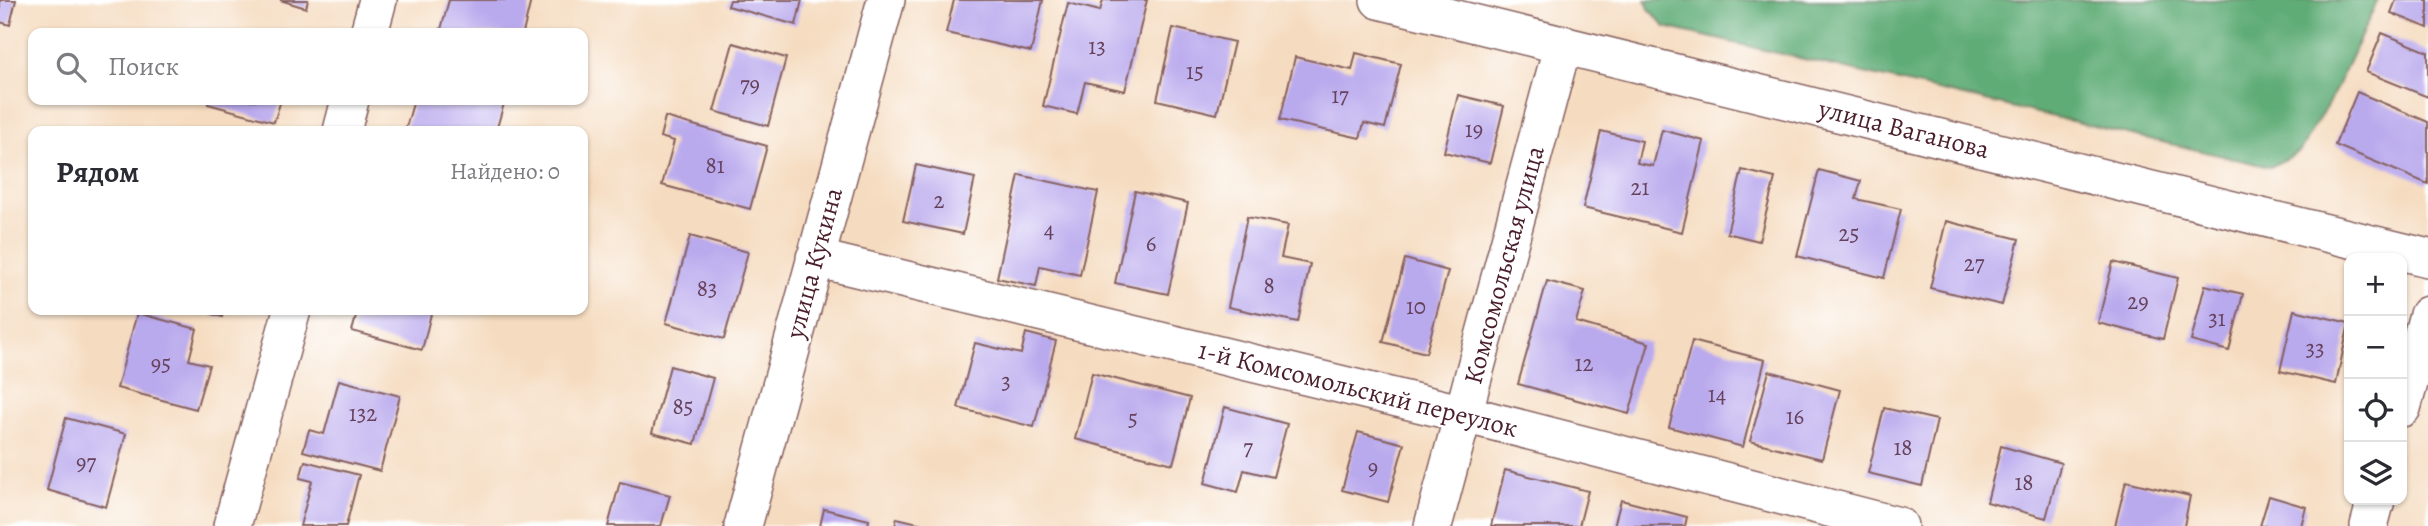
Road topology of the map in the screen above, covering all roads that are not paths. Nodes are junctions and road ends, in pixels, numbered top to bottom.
1 (378, 0) edge
2 (886, 0) edge
3 (1379, 0) edge
4 (370, 28) edge
5 (1563, 44) junction
6 (349, 105) edge
7 (343, 126) edge
8 (815, 258) junction
9 (2428, 258) edge
10 (291, 315) edge
11 (2428, 315) edge
12 (2407, 390) edge
13 (1464, 414) junction
14 (2375, 505) edge
15 (232, 526) edge
16 (743, 526) edge
17 (1433, 526) edge
18 (1899, 526) edge
19 (2369, 526) edge

1 - 4 street
2 - 8 street, улица Кукина
3 - 5 street, улица Ваганова
5 - 9 street, улица Ваганова
5 - 13 street, Комсомольская улица
6 - 7 street
8 - 13 street, 1-й Комсомольский переулок
8 - 16 street, улица Кукина
10 - 15 street
11 - 12 street
13 - 17 street, Комсомольская улица
13 - 18 street, 1-й Комсомольский переулок
14 - 19 street

